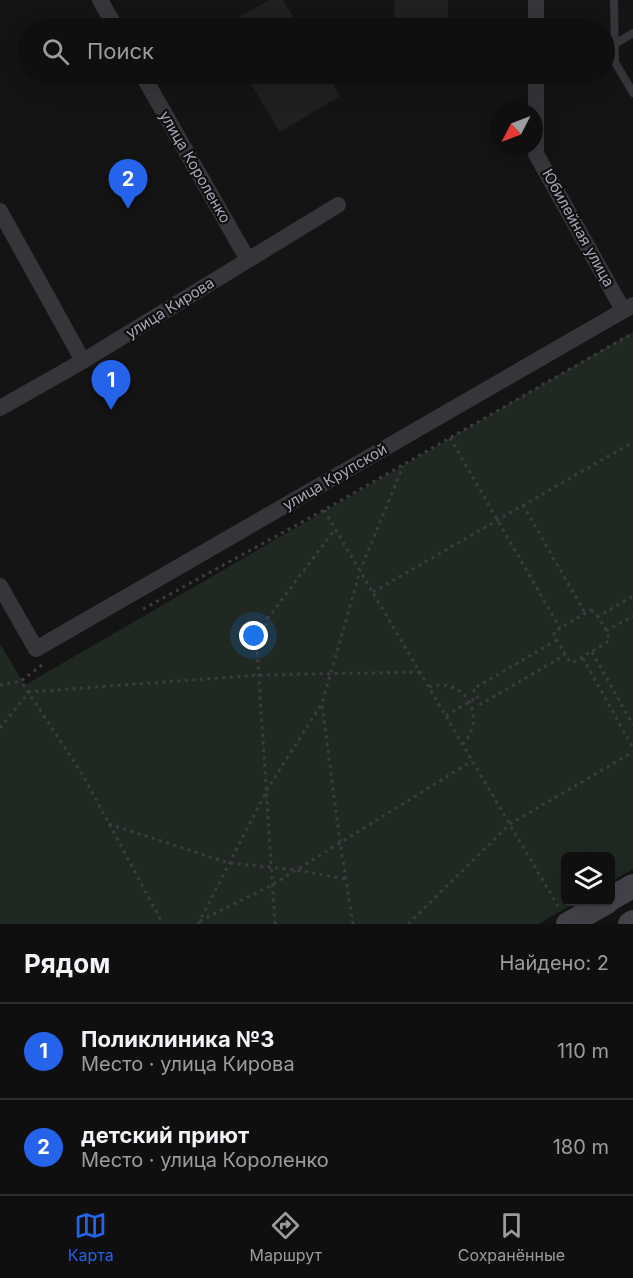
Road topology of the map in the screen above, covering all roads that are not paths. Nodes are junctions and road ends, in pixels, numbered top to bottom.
1 (100, 0) edge
2 (536, 0) edge
3 (614, 0) edge
4 (110, 18) edge
5 (536, 18) edge
6 (614, 18) edge
7 (633, 33) edge
8 (615, 44) joint
9 (148, 84) edge
10 (536, 84) edge
11 (633, 93) edge
12 (338, 205) dead end
13 (0, 211) edge
14 (248, 260) junction
15 (628, 308) edge
16 (84, 360) junction
17 (0, 408) edge
18 (0, 586) edge
19 (633, 886) edge
20 (615, 896) edge
21 (594, 906) edge
22 (565, 918) edge

1 - 4 street
2 - 5 street
3 - 6 lane
7 - 8 lane
8 - 11 lane
9 - 14 street, улица Короленко
10 - 15 street, Юбилейная улица
12 - 14 street, улица Кирова
13 - 16 street
14 - 16 street, улица Кирова
15 - 18 street, улица Крупской
16 - 17 street, улица Кирова
19 - 20 main road
21 - 22 main road

